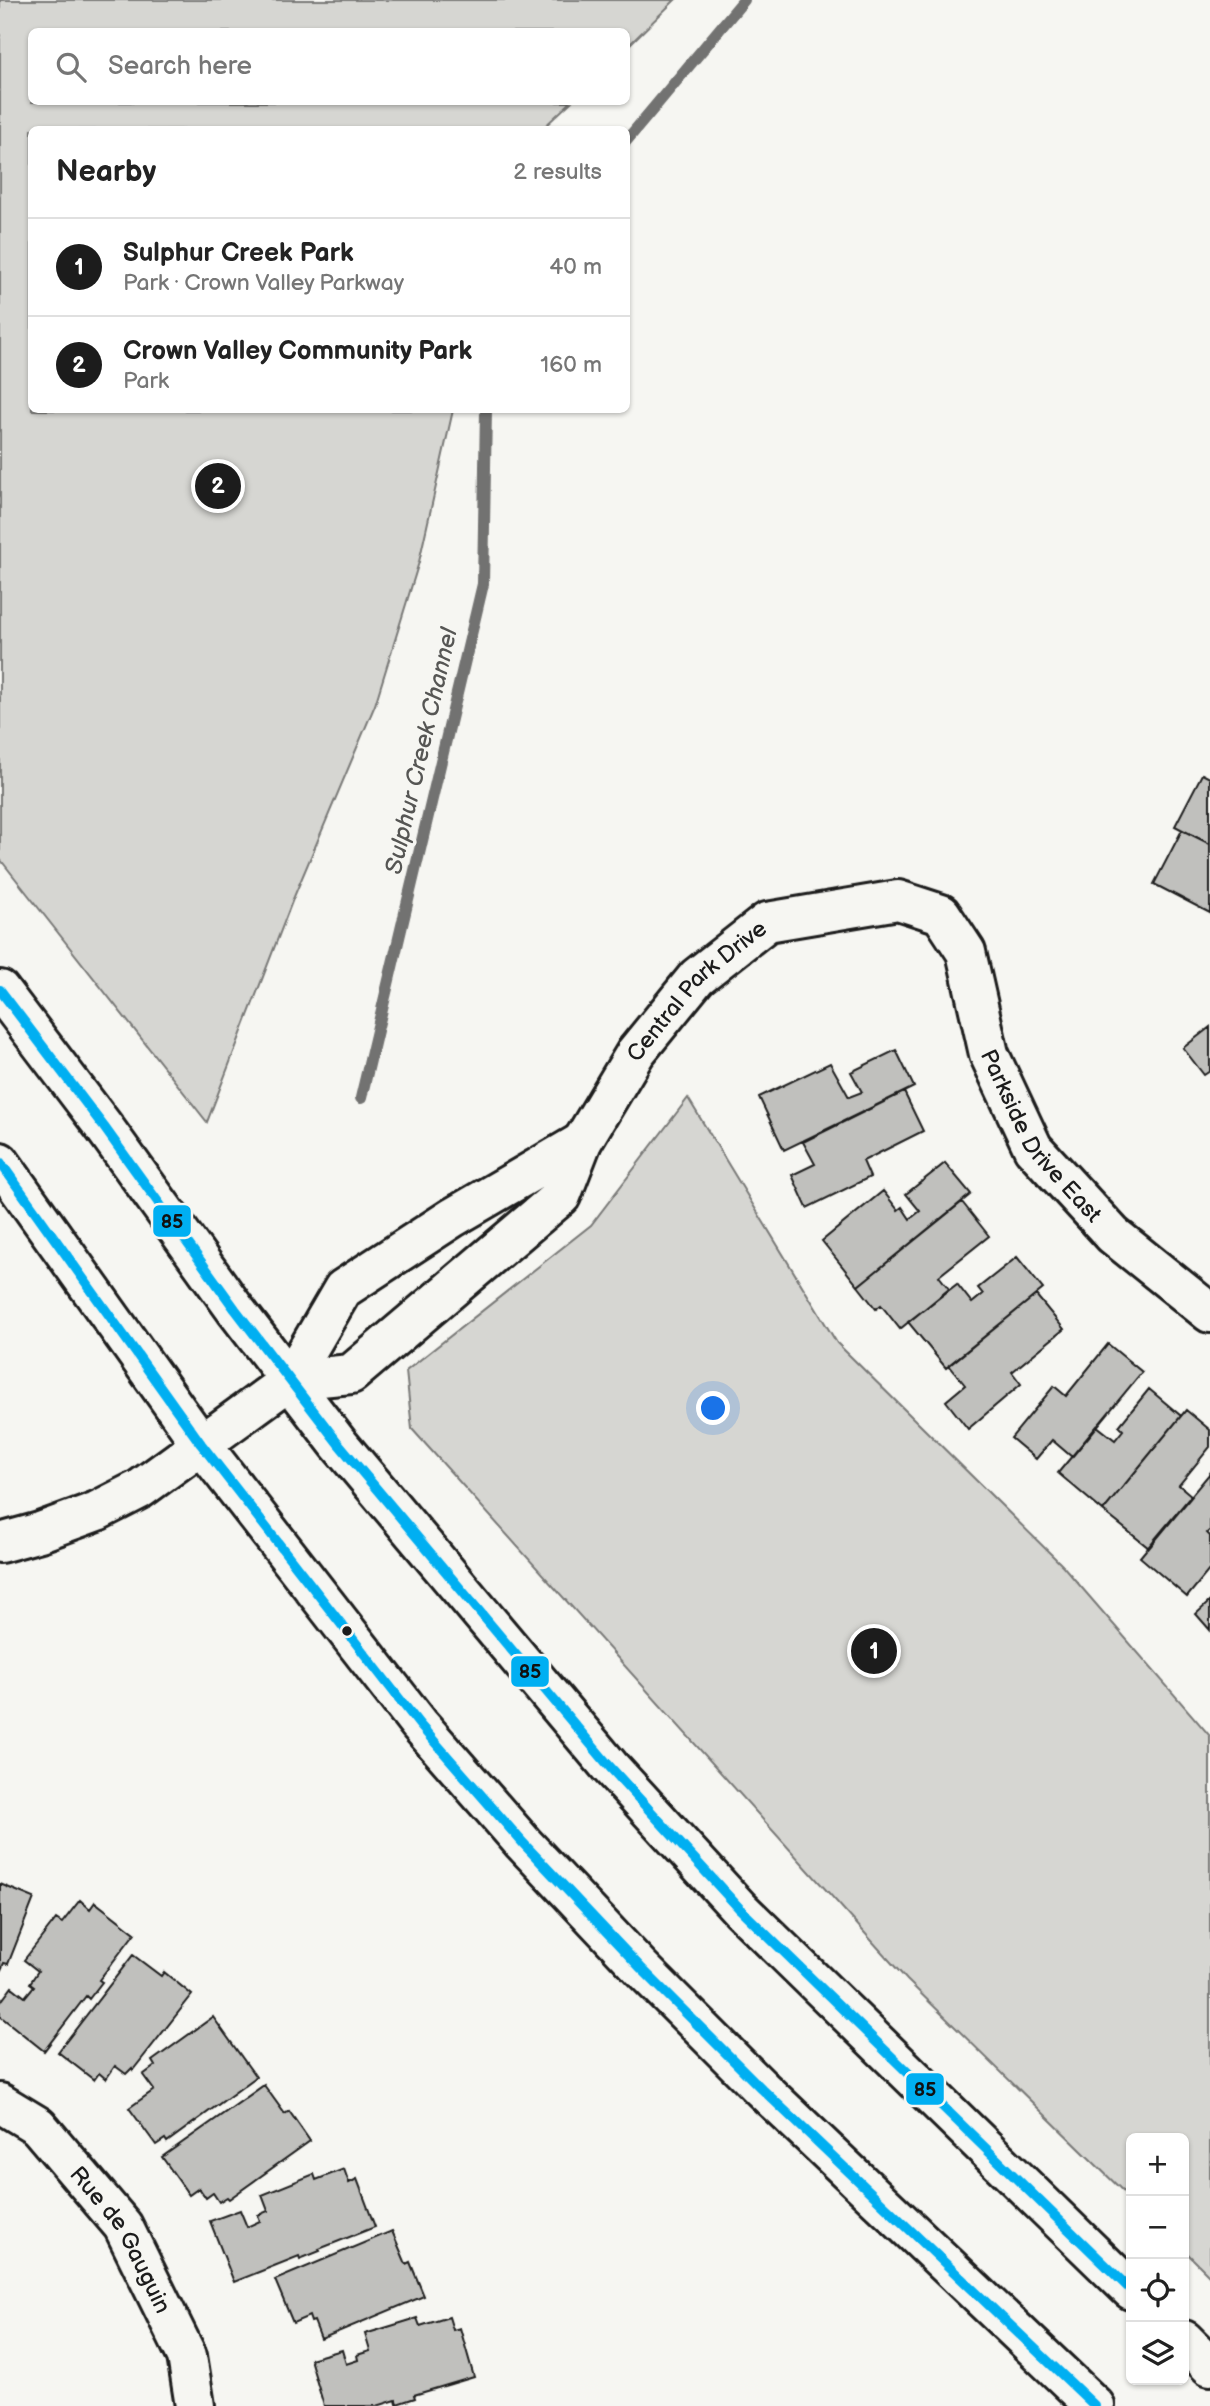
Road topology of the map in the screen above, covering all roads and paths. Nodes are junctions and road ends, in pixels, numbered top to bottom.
1 (942, 914) joint
2 (0, 990) edge
3 (582, 1142) junction
4 (0, 1162) edge
5 (1210, 1313) edge
6 (290, 1380) junction
7 (201, 1444) junction
8 (0, 1543) edge
9 (0, 2103) edge
10 (1126, 2285) edge
11 (1189, 2345) edge
12 (1210, 2366) edge
13 (195, 2406) edge
14 (1095, 2406) edge

1 - 3 main road, Central Park Drive
1 - 5 main road, Parkside Drive East
2 - 6 main road
3 - 6 main road, Central Park Drive
3 - 6 main road, Central Park Drive
4 - 7 main road
6 - 7 main road, Central Park Drive
6 - 10 main road
7 - 8 main road, Central Park Drive
7 - 14 main road
9 - 13 main road, Rue de Gauguin
11 - 12 main road

